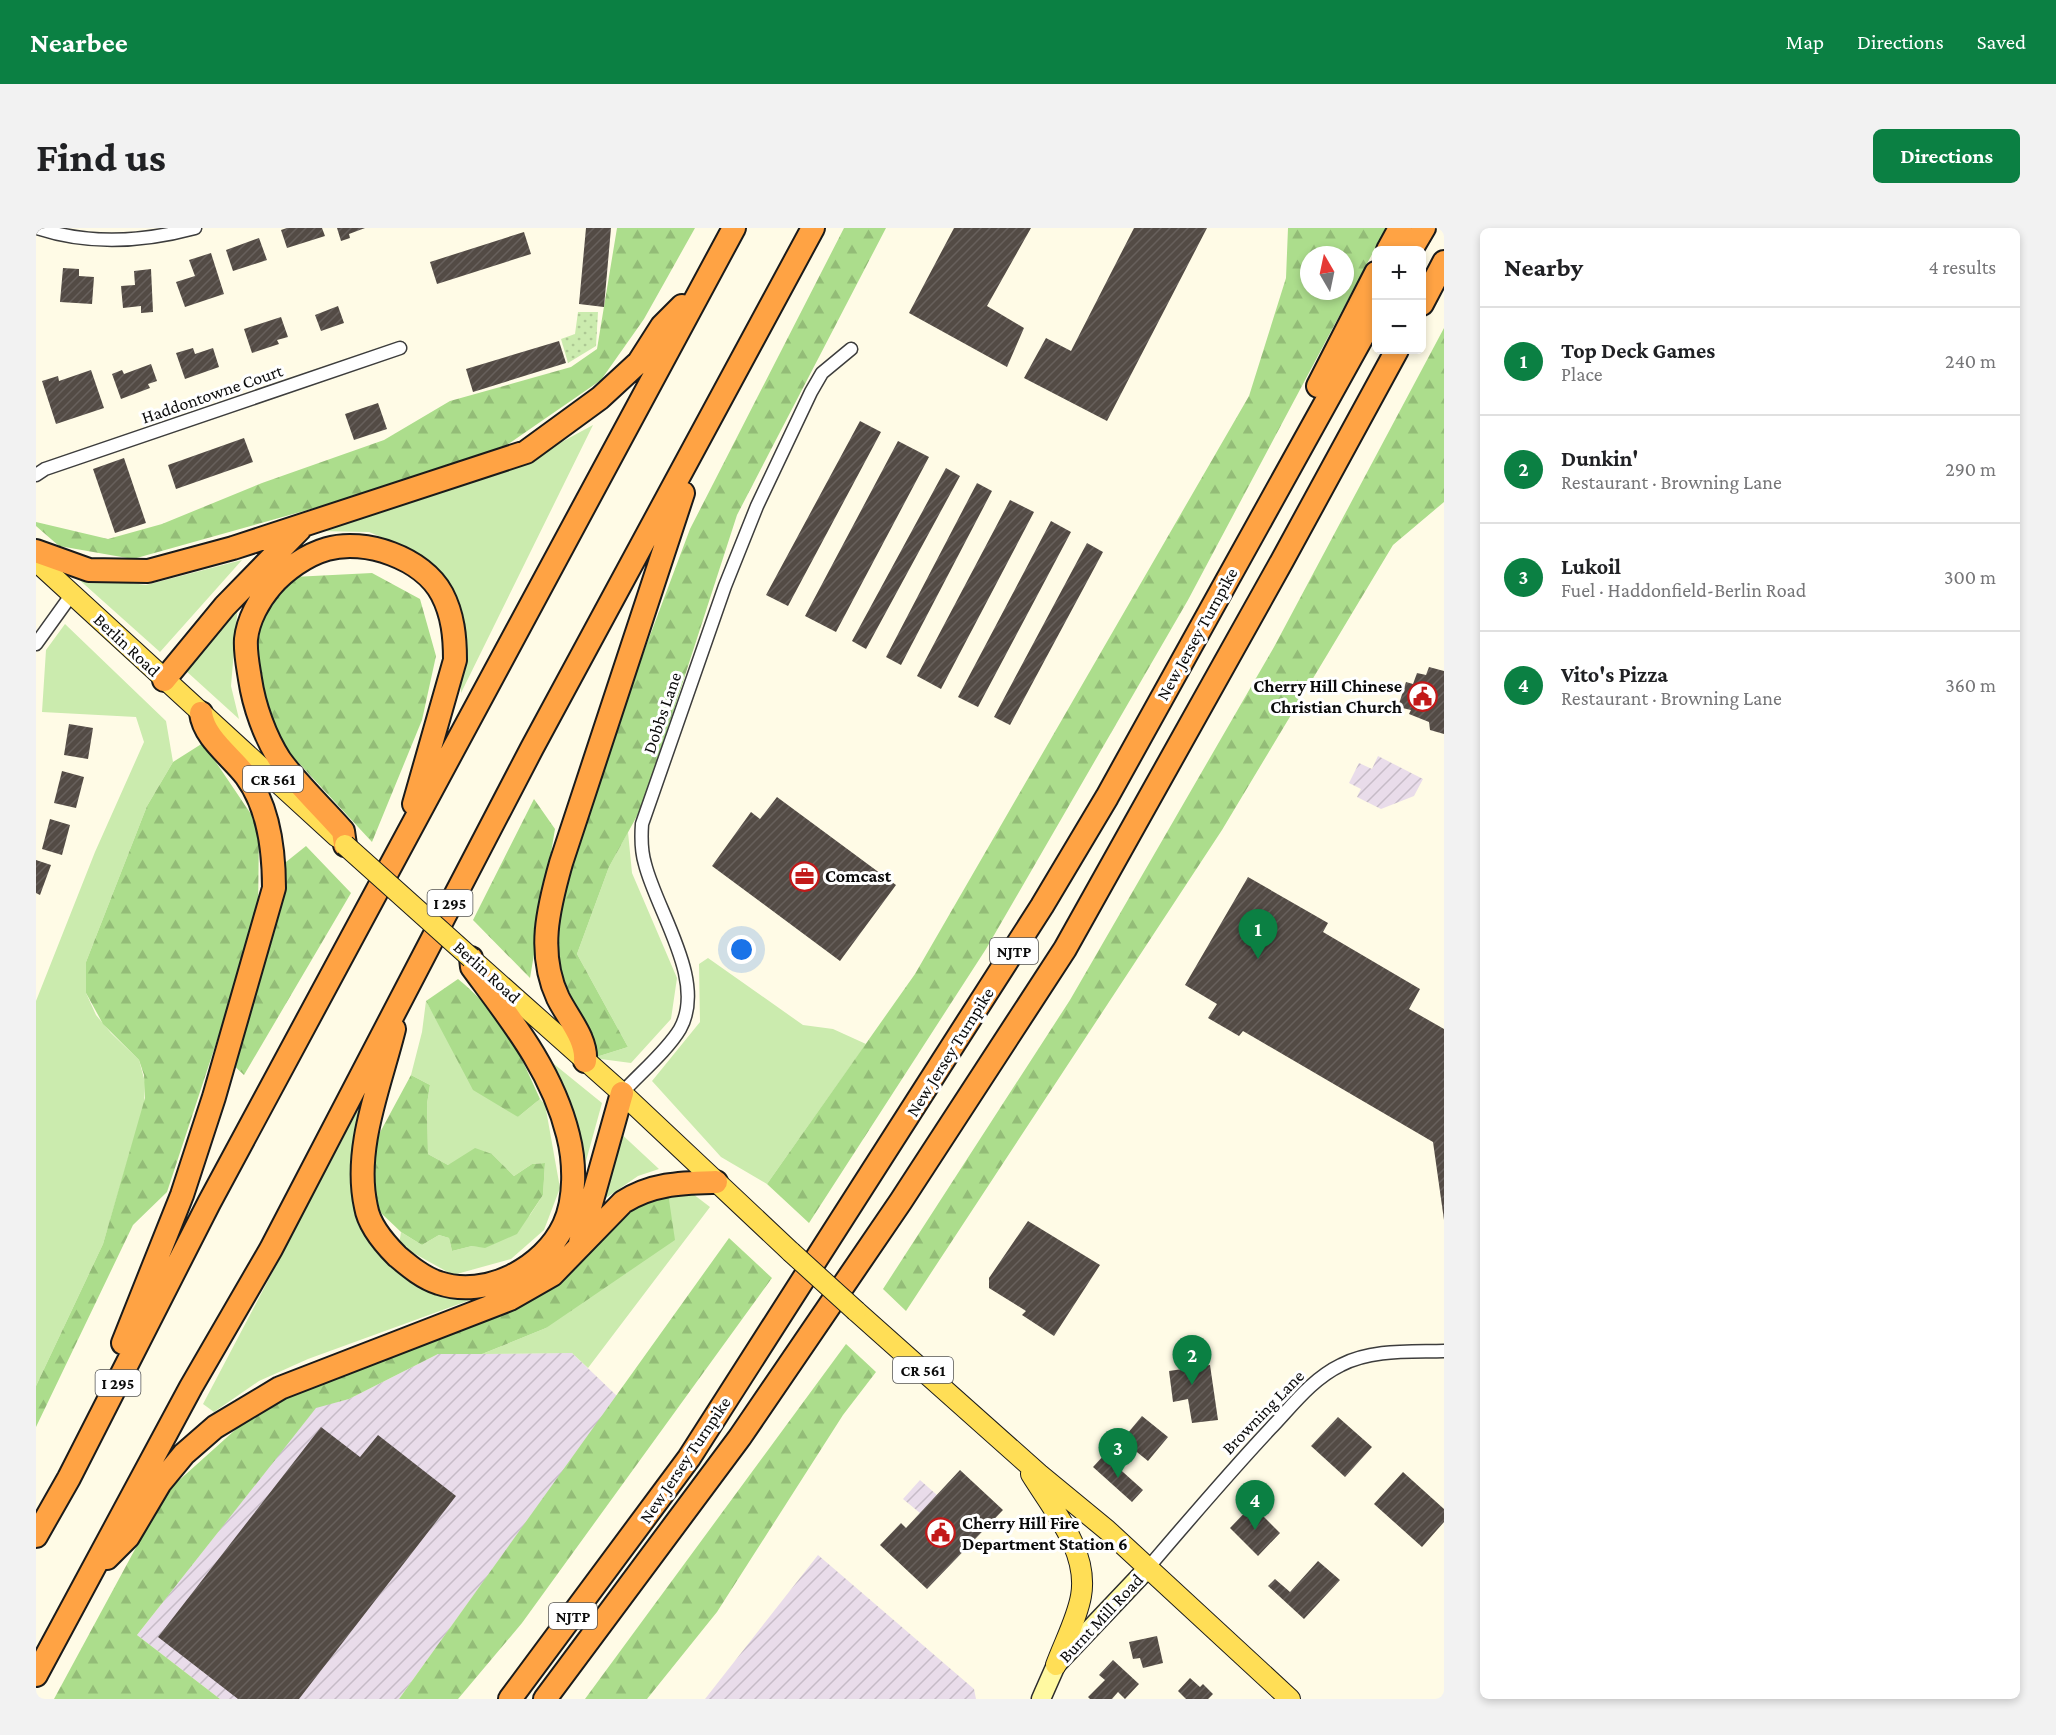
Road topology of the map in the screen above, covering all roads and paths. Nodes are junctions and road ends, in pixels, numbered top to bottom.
1 (37, 228) edge
2 (195, 228) edge
3 (734, 228) edge
4 (813, 228) edge
5 (1400, 228) edge
6 (1424, 228) edge
7 (1390, 246) edge
8 (1413, 246) edge
9 (1444, 262) edge
10 (704, 283) junction
11 (1372, 283) edge
12 (1424, 300) edge
13 (1372, 321) edge
14 (400, 348) dead end
15 (851, 349) dead end
16 (1395, 354) edge
17 (699, 442) junction
18 (36, 475) edge
19 (1274, 493) junction
20 (303, 526) junction
21 (36, 551) edge
22 (36, 561) edge
23 (72, 594) junction
24 (36, 644) edge
25 (164, 680) junction
26 (201, 713) junction
27 (404, 843) junction
28 (345, 845) junction
29 (471, 958) junction
30 (404, 990) junction
31 (585, 1061) junction
32 (621, 1093) junction
33 (716, 1182) junction
34 (579, 1247) junction
35 (1444, 1351) edge
36 (1022, 1459) junction
37 (69, 1478) junction
38 (36, 1536) edge
39 (1147, 1569) junction
40 (87, 1579) junction
41 (1056, 1665) junction
42 (36, 1675) edge
43 (510, 1699) edge
44 (545, 1699) edge
45 (1041, 1699) edge
46 (1290, 1699) edge

1 - 2 street
3 - 10 highway, I 295
4 - 17 highway, I 295
5 - 7 highway
6 - 8 highway
9 - 12 highway
10 - 20 highway
10 - 27 highway, I 295
11 - 19 highway
13 - 19 highway, New Jersey Turnpike / NJTP
14 - 18 street, Haddontowne Court
15 - 32 street, Dobbs Lane
16 - 44 highway, New Jersey Turnpike / NJTP
17 - 30 highway, I 295
17 - 31 highway
19 - 43 highway, New Jersey Turnpike / NJTP
20 - 21 highway
20 - 25 highway
22 - 23 main road, Berlin Road / CR 561
23 - 24 street
23 - 25 main road, Berlin Road / CR 561
25 - 26 main road, Berlin Road / CR 561
26 - 28 main road, Berlin Road / CR 561
26 - 37 highway
27 - 28 highway
27 - 37 highway, I 295
28 - 29 main road, Berlin Road / CR 561, bridge
29 - 30 highway
29 - 31 main road, Berlin Road / CR 561
30 - 40 highway, I 295
31 - 32 main road, Berlin Road / CR 561
32 - 33 main road, Berlin Road / CR 561
32 - 34 highway
33 - 34 highway
33 - 36 main road, Berlin Road / CR 561, bridge
34 - 40 highway
35 - 39 street, Browning Lane
36 - 39 main road, CR 561
36 - 41 main road
37 - 38 highway, I 295
39 - 41 main road, Burnt Mill Road
39 - 46 main road, CR 561
40 - 42 highway, I 295
41 - 45 main road, Burnt Mill Road

